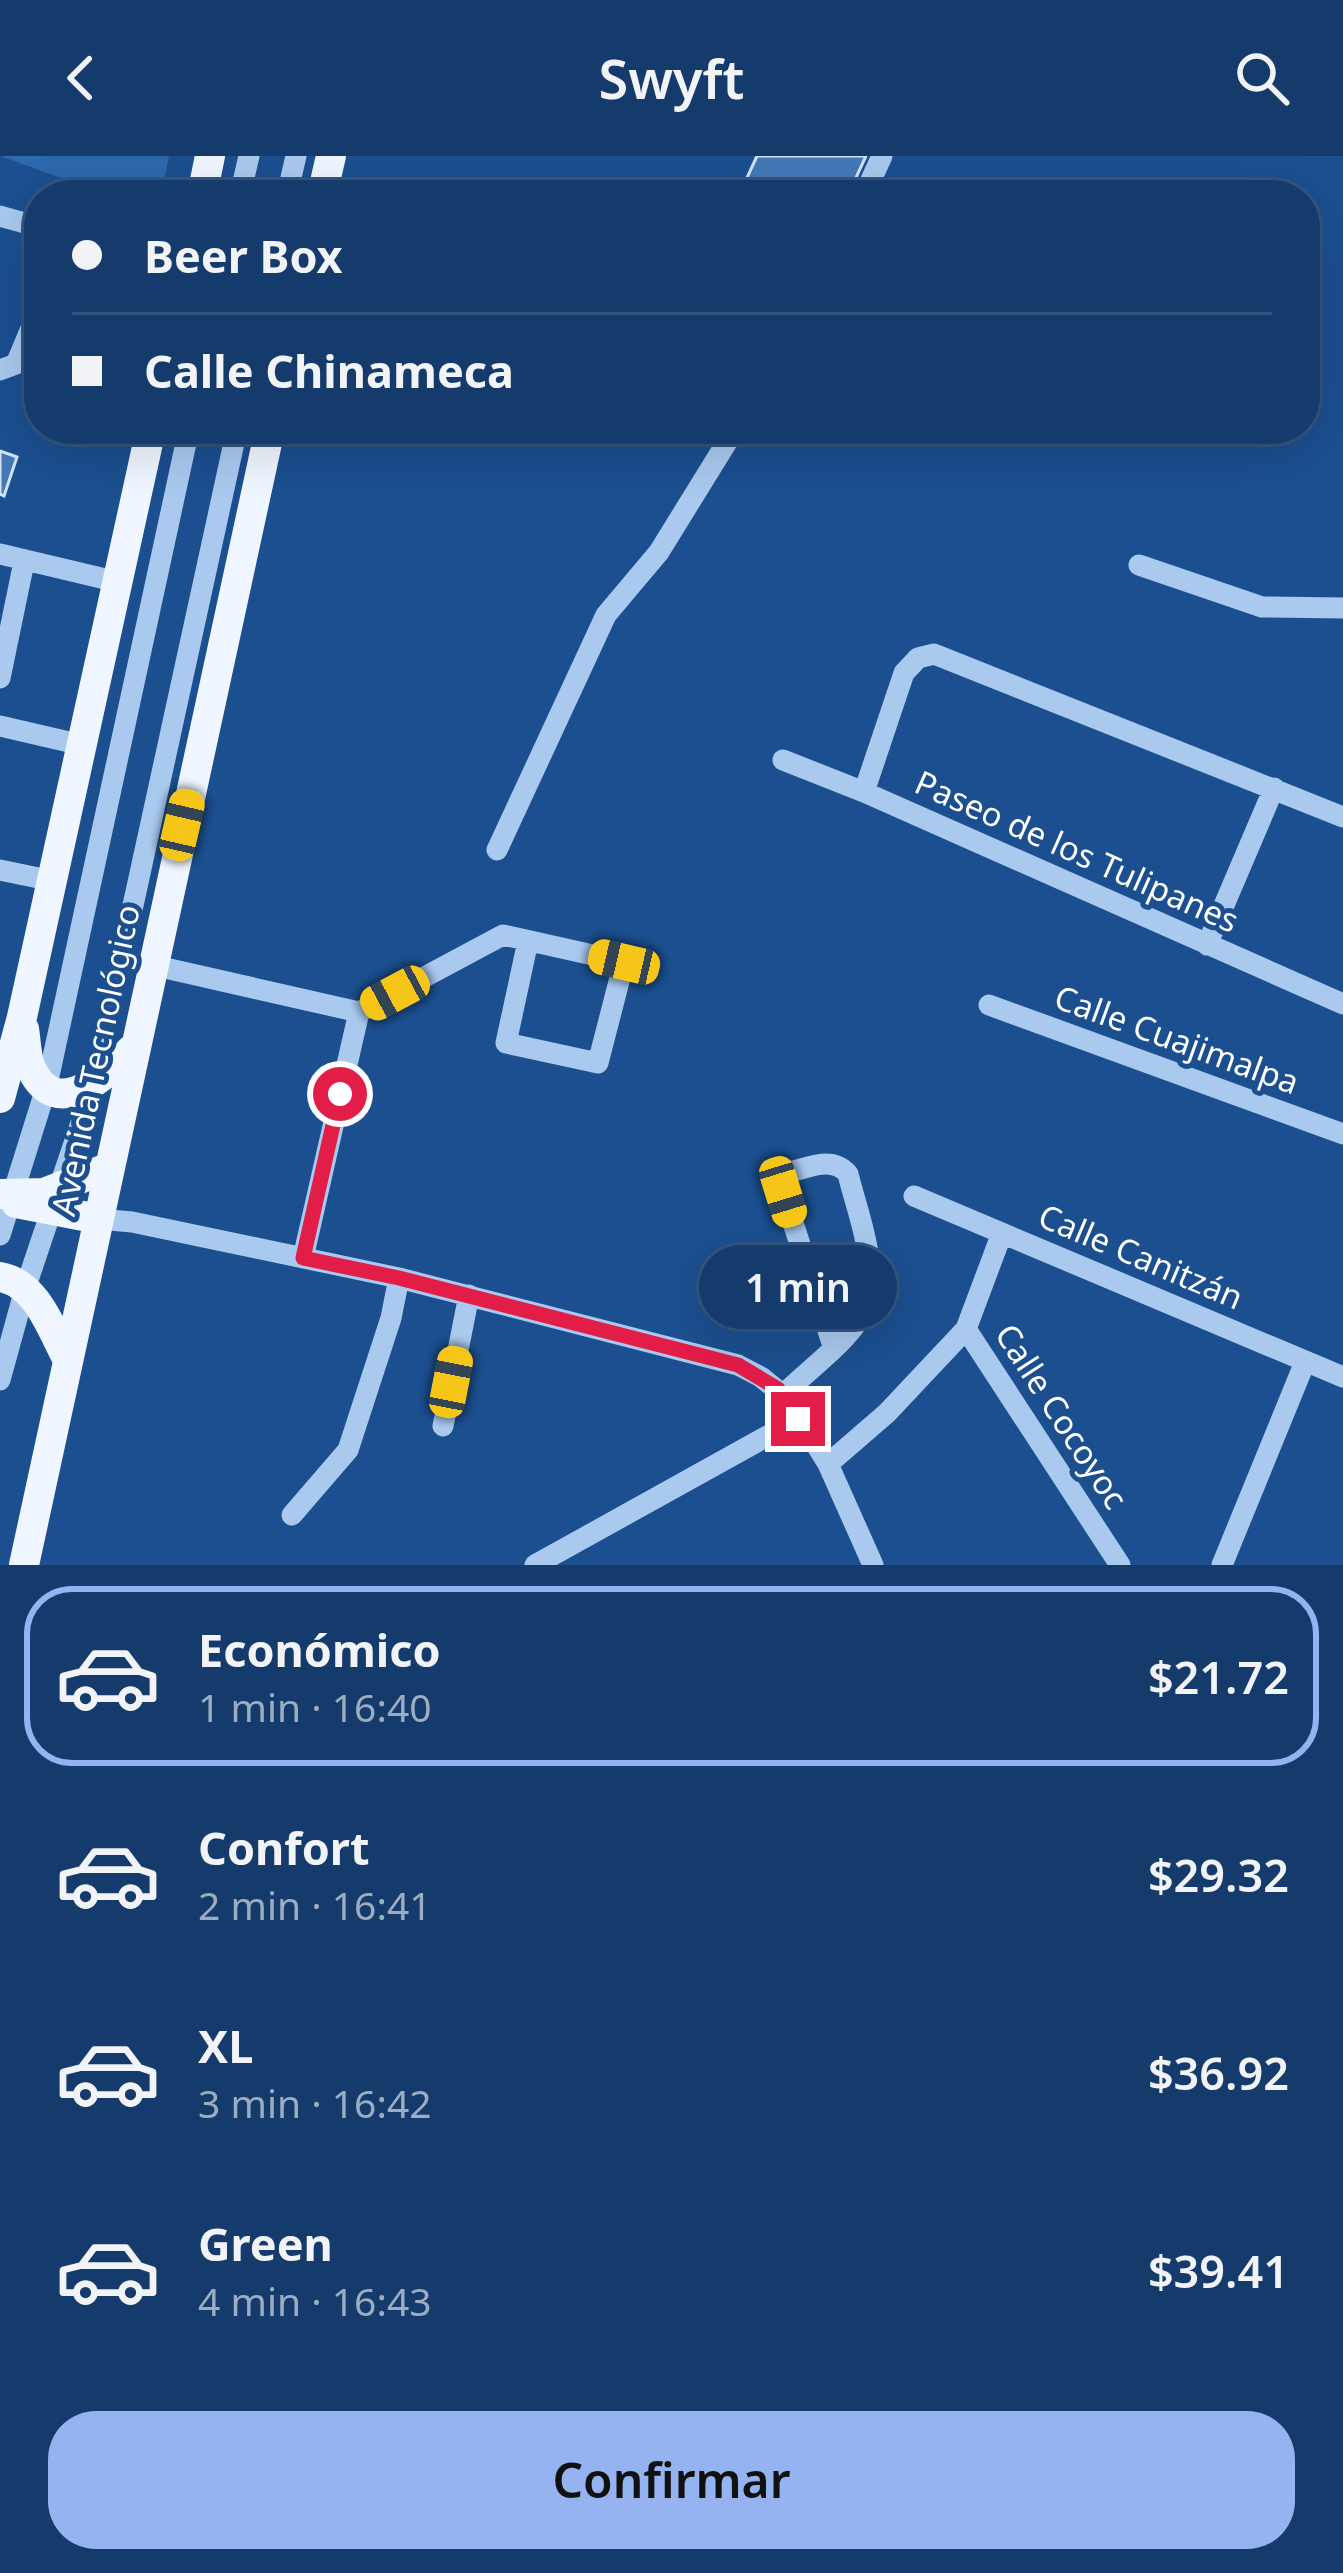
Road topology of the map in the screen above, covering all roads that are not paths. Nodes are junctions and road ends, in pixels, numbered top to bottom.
1 (24, 352) edge
2 (0, 370) edge
3 (148, 444) edge
4 (186, 444) edge
5 (234, 444) edge
6 (267, 444) edge
7 (726, 444) edge
8 (0, 554) edge
9 (23, 562) junction
10 (1139, 565) dead end
11 (118, 582) junction
12 (1343, 608) edge
13 (0, 677) edge
14 (0, 726) edge
15 (82, 745) junction
16 (783, 760) dead end
17 (1274, 788) junction
18 (864, 792) junction
19 (1343, 817) edge
20 (497, 850) dead end
21 (0, 870) edge
22 (52, 881) junction
23 (528, 940) junction
24 (1207, 945) junction
25 (152, 965) junction
26 (1343, 1004) edge
27 (988, 1005) dead end
28 (358, 1012) junction
29 (22, 1017) junction
30 (134, 1047) junction
31 (94, 1084) junction
32 (46, 1085) junction
33 (0, 1098) edge
34 (1343, 1134) edge
35 (110, 1167) junction
36 (914, 1196) dead end
37 (5, 1198) edge
38 (55, 1200) junction
39 (99, 1219) junction
40 (1002, 1233) junction
41 (0, 1235) edge
42 (303, 1258) junction
43 (399, 1278) junction
44 (12, 1283) edge
45 (469, 1295) junction
46 (966, 1329) junction
47 (833, 1346) junction
48 (68, 1360) junction
49 (1305, 1362) junction
50 (1343, 1377) edge
51 (0, 1380) edge
52 (784, 1394) junction
53 (798, 1419) junction
54 (442, 1426) dead end
55 (828, 1464) junction
56 (292, 1515) dead end
57 (24, 1565) edge
58 (535, 1565) edge
59 (873, 1565) edge
60 (1120, 1565) edge
61 (1222, 1565) edge

1 - 2 street
3 - 11 main road
4 - 32 street
5 - 31 street
6 - 25 main road, Avenida Tecnológico
7 - 20 street
8 - 9 street
9 - 11 street
9 - 13 street
10 - 12 street
11 - 15 main road
14 - 15 street
15 - 22 main road
16 - 18 street, Paseo de los Tulipanes
17 - 18 street
17 - 19 street
17 - 24 street
18 - 24 street, Paseo de los Tulipanes
21 - 22 street
22 - 29 main road
23 - 23 street
23 - 28 street
24 - 26 street, Paseo de los Tulipanes
25 - 28 street
25 - 30 main road, Avenida Tecnológico
27 - 34 street, Calle Cuajimalpa
28 - 42 street
29 - 32 main road
29 - 33 main road
30 - 31 main road
30 - 35 main road, Avenida Tecnológico
31 - 32 main road
31 - 38 street
32 - 37 street
35 - 38 main road
35 - 39 main road, Avenida Tecnológico
36 - 40 street, Calle Canitzán
37 - 38 main road
37 - 41 street
38 - 39 main road
38 - 44 street
39 - 42 street
39 - 48 main road, Avenida Tecnológico
40 - 46 street, Calle Cocoyoc
40 - 49 street, Calle Canitzán
42 - 43 street
43 - 45 street
43 - 56 street
44 - 48 main road
44 - 51 street
45 - 52 street
45 - 54 street
46 - 55 street
46 - 60 street, Calle Cocoyoc
47 - 47 street
47 - 52 street
48 - 57 main road, Avenida Tecnológico
49 - 50 street, Calle Canitzán
49 - 61 street
52 - 53 street
53 - 55 street
53 - 58 street
55 - 59 street

